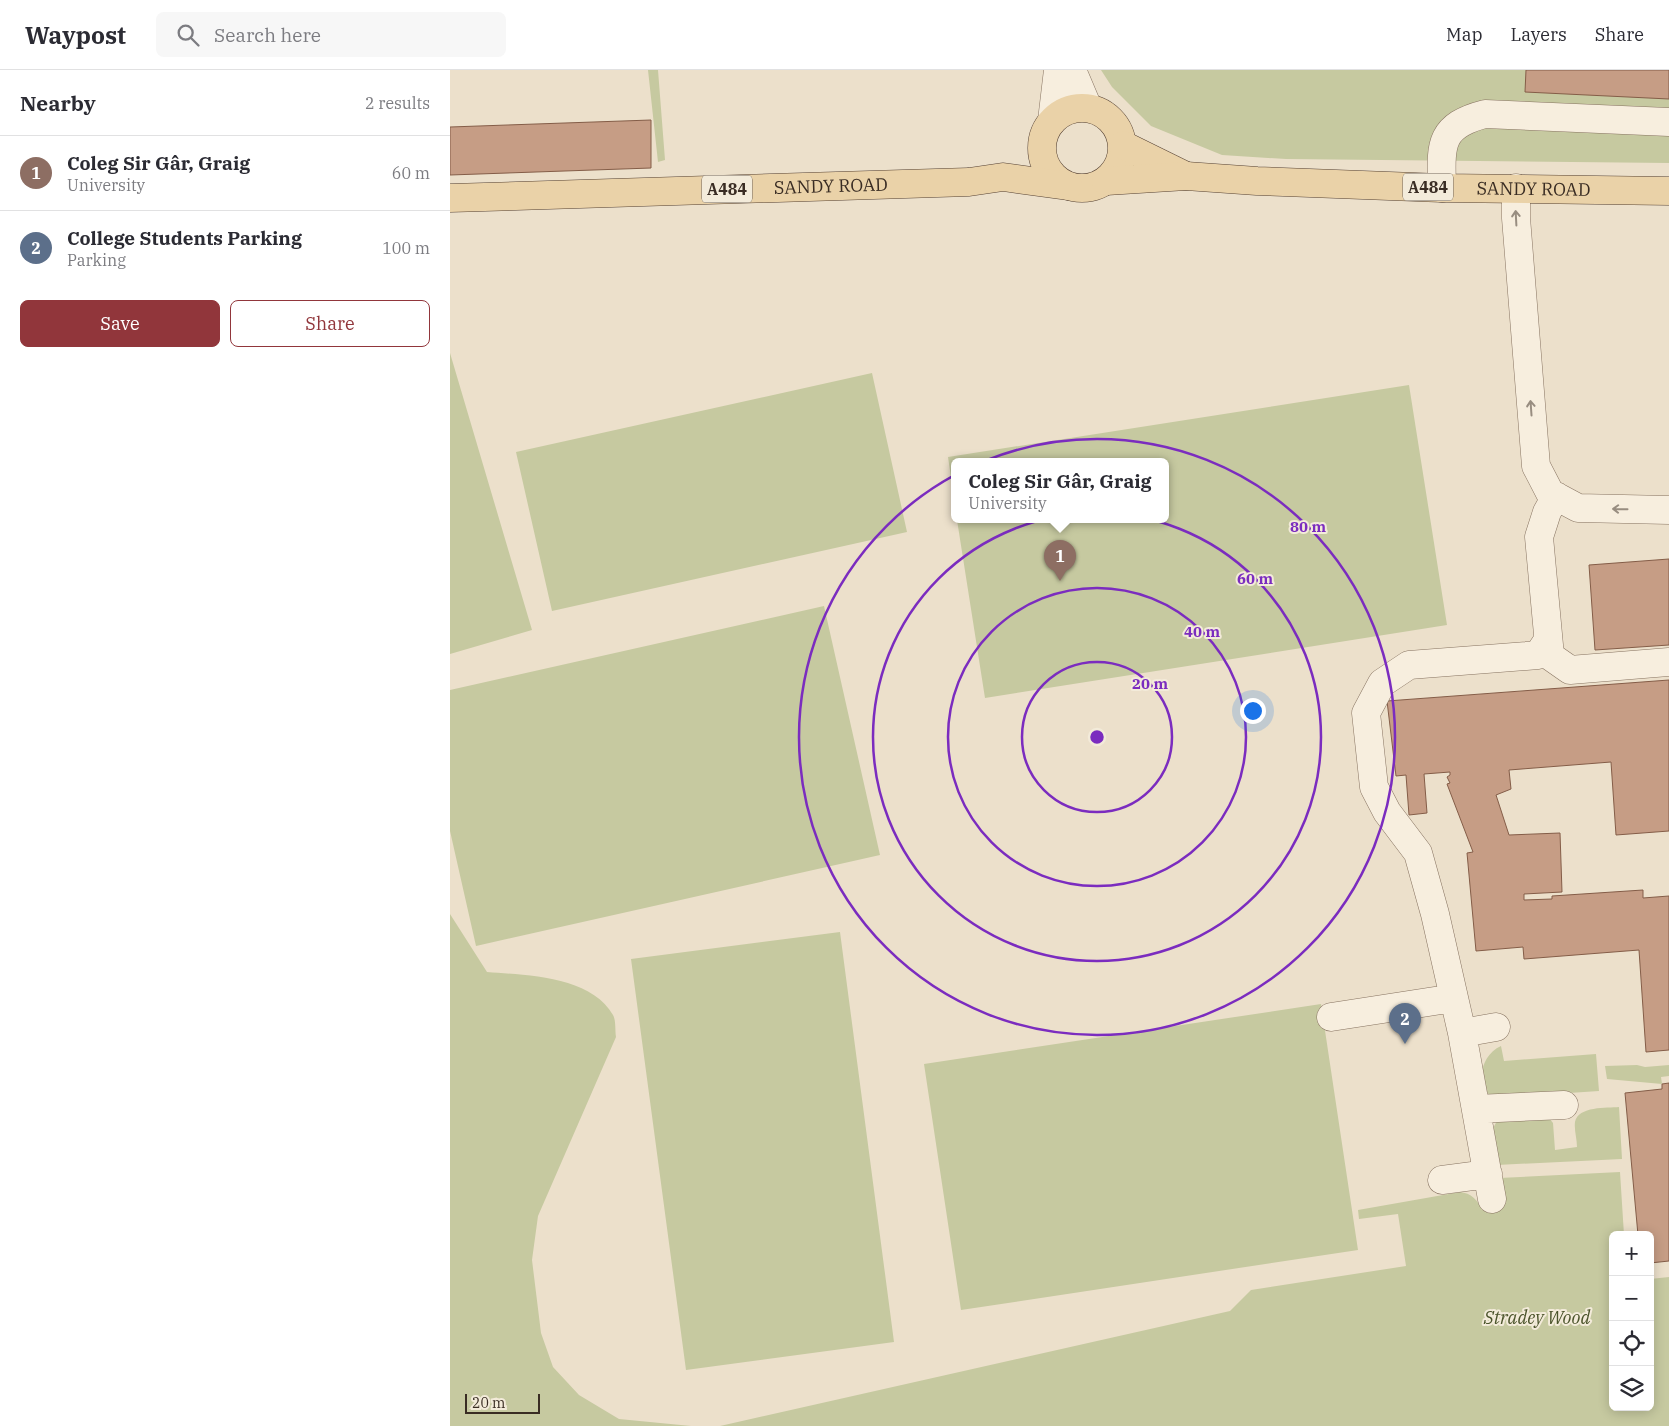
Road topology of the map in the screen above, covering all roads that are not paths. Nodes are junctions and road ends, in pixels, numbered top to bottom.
1 (1058, 70) edge
2 (1072, 70) edge
3 (1088, 108) junction
4 (1669, 122) edge
5 (1047, 133) junction
6 (1122, 145) junction
7 (1186, 176) junction
8 (1003, 177) junction
9 (1106, 182) junction
10 (1068, 186) junction
11 (1442, 188) junction
12 (1516, 188) junction
13 (1669, 192) edge
14 (450, 198) edge
15 (1556, 496) junction
16 (1669, 510) edge
17 (1548, 640) junction
18 (1669, 662) edge
19 (1454, 998) junction
20 (1331, 1017) dead end
21 (1496, 1027) dead end
22 (1462, 1033) junction
23 (1564, 1105) dead end
24 (1476, 1109) junction
25 (1442, 1180) dead end

1 - 5 street
2 - 3 street
3 - 5 main road
3 - 6 main road
4 - 11 street
5 - 8 main road
5 - 10 main road
6 - 7 main road, SANDY ROAD / A484
6 - 9 main road
7 - 9 main road, SANDY ROAD / A484
7 - 11 main road, SANDY ROAD / A484
8 - 10 main road, SANDY ROAD / A484
8 - 14 main road, SANDY ROAD / A484
9 - 10 main road, A484
11 - 12 main road, SANDY ROAD / A484
12 - 13 main road, SANDY ROAD / A484
15 -> 12 street
16 -> 15 street
15 - 17 street
17 - 18 street
17 - 19 street
19 - 20 street
19 - 22 street
21 - 22 street
22 - 24 street
23 - 24 street
24 - 25 street

